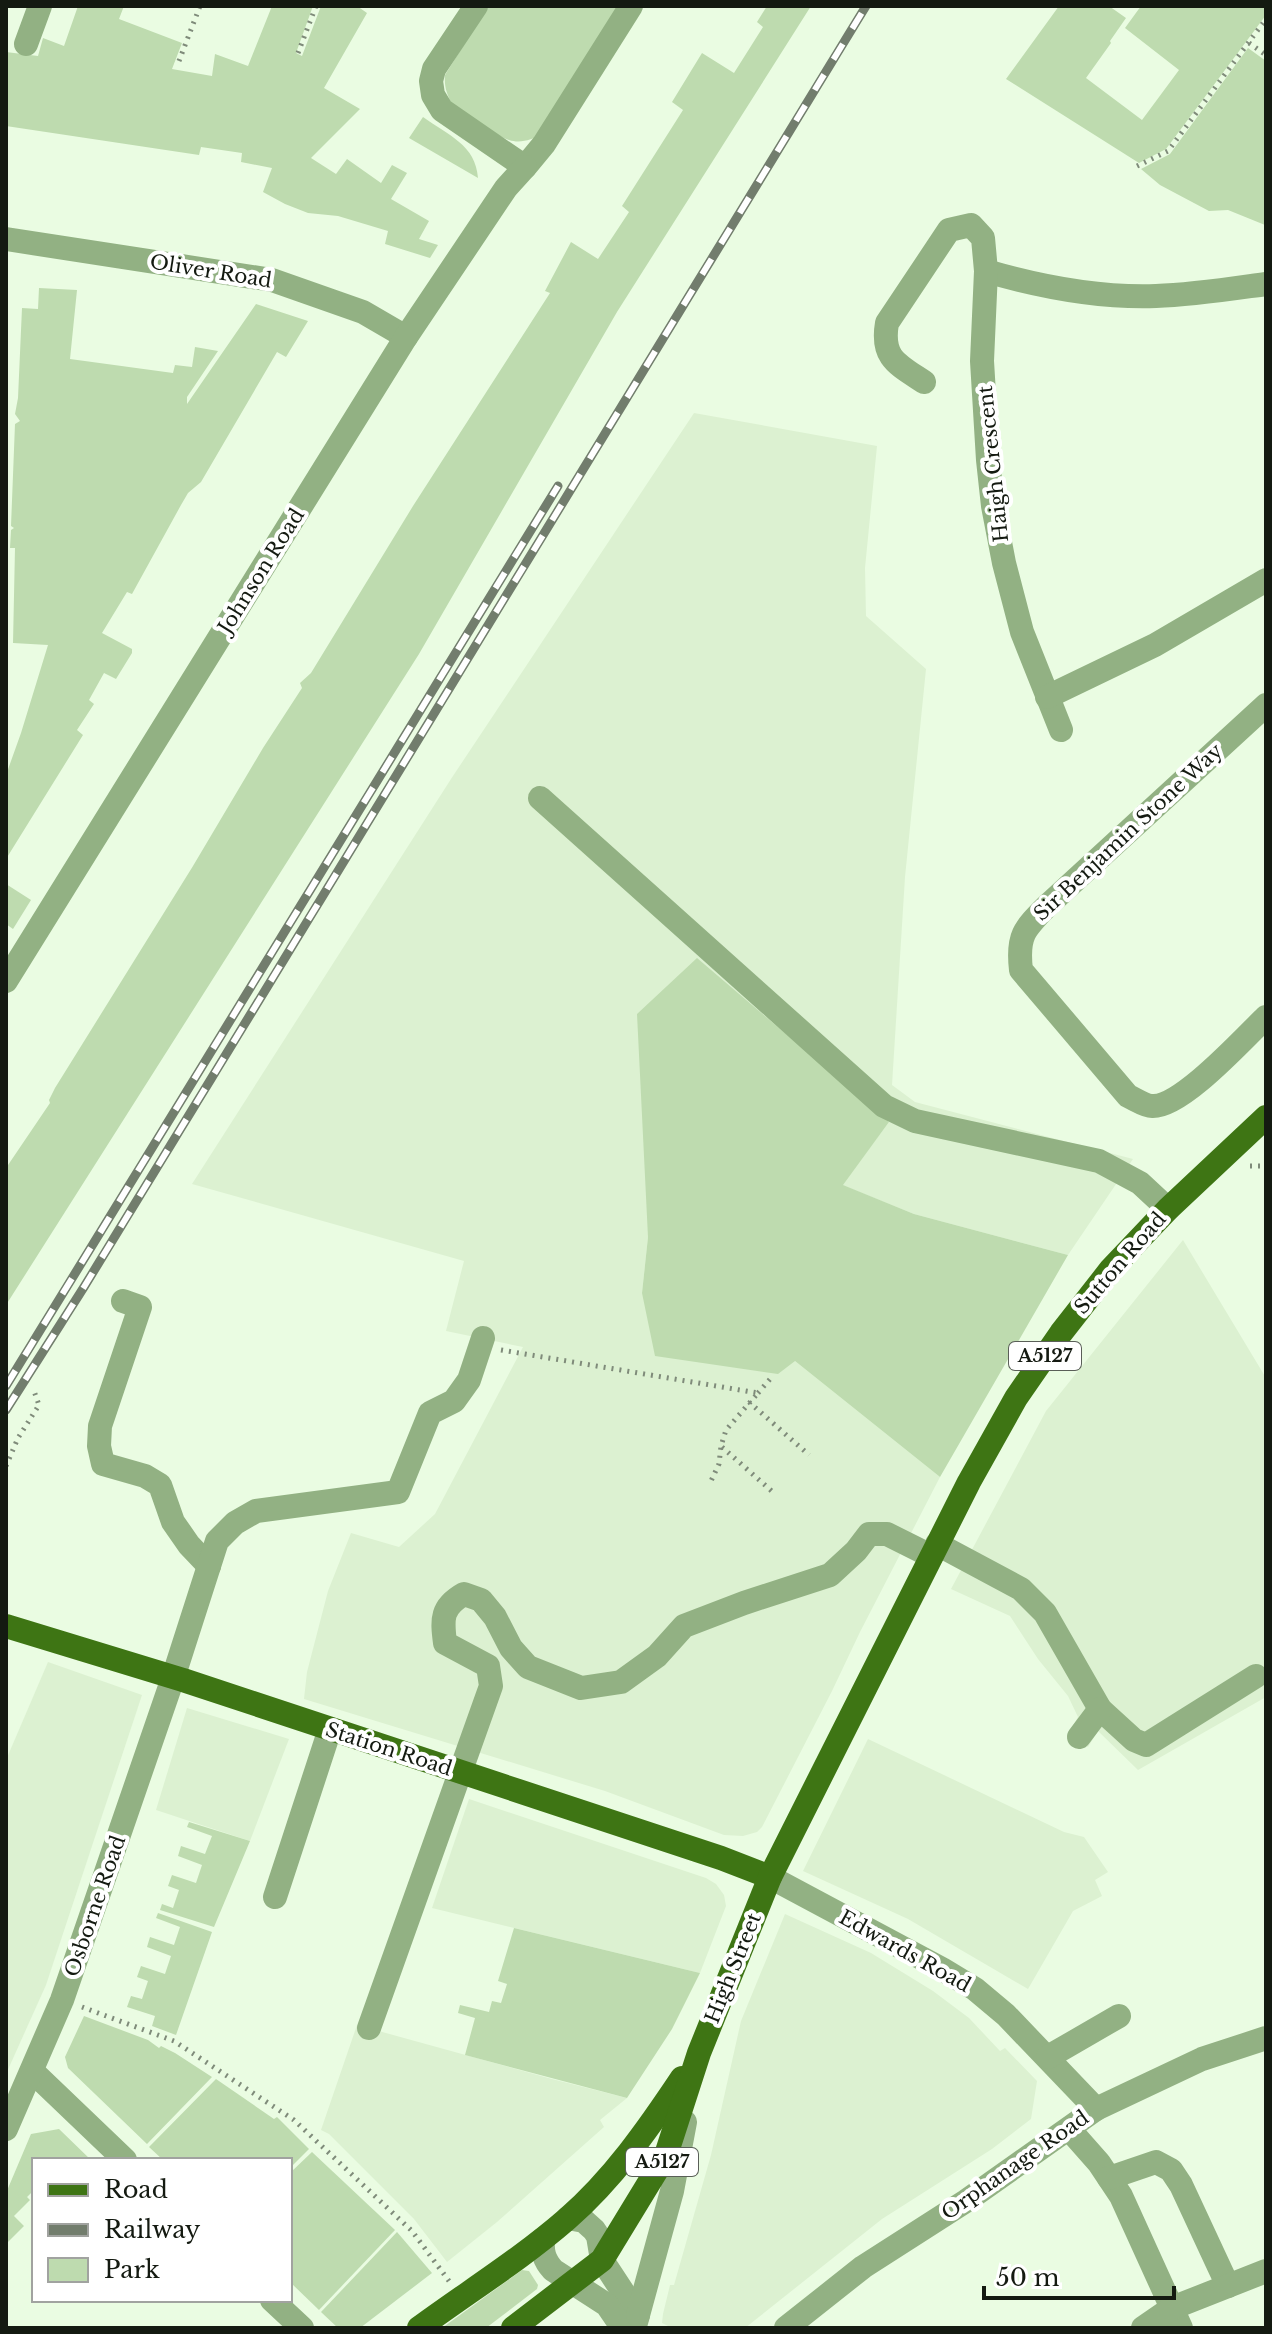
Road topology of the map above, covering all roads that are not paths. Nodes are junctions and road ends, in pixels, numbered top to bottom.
1 (40, 6) edge
2 (476, 6) edge
3 (631, 6) edge
4 (26, 44) dead end
5 (525, 167) junction
6 (6, 239) edge
7 (986, 271) junction
8 (1266, 284) edge
9 (406, 337) junction
10 (924, 382) dead end
11 (1266, 580) edge
12 (1047, 697) junction
13 (1266, 705) edge
14 (1061, 730) dead end
15 (540, 798) dead end
16 (6, 981) edge
17 (1266, 1017) edge
18 (1266, 1117) edge
19 (1168, 1209) junction
20 (123, 1301) dead end
21 (481, 1342) road end
22 (934, 1550) junction
23 (209, 1566) junction
24 (6, 1626) edge
25 (887, 1642) joint
26 (1256, 1676) dead end
27 (173, 1678) junction
28 (1100, 1709) junction
29 (330, 1729) junction
30 (1079, 1737) dead end
31 (460, 1773) junction
32 (770, 1877) junction
33 (275, 1897) dead end
34 (1119, 2016) dead end
35 (369, 2028) dead end
36 (1266, 2038) edge
37 (699, 2053) junction
38 (1048, 2057) junction
39 (33, 2072) junction
40 (1096, 2109) junction
41 (6, 2129) edge
42 (1069, 2129) junction
43 (123, 2158) edge
44 (1109, 2178) junction
45 (568, 2218) junction
46 (543, 2239) junction
47 (602, 2260) junction
48 (1266, 2271) edge
49 (574, 2282) junction
50 (1228, 2286) junction
51 (274, 2302) edge
52 (1176, 2318) edge
53 (633, 2324) edge
54 (302, 2328) edge
55 (419, 2328) edge
56 (513, 2328) edge
57 (786, 2328) edge
58 (1143, 2328) edge

1 - 4 street
2 - 5 street
3 - 5 street, Johnson Road
5 - 9 street, Johnson Road
6 - 9 street, Oliver Road
7 - 8 street
7 - 10 street, Haigh Crescent
7 - 12 street, Haigh Crescent
9 - 16 street, Johnson Road
11 - 12 street
12 - 14 street, Haigh Crescent
13 - 17 street, Sir Benjamin Stone Way
15 - 19 street
18 - 19 main road, Sutton Road / A5127
19 - 22 main road, Sutton Road / A5127
20 - 23 street
21 - 23 street, Osborne Road
22 - 25 main road, Sutton Road / A5127
22 - 28 street
22 - 31 street
23 - 27 street, Osborne Road
24 - 27 main road, Station Road
25 - 32 main road, High Street / A5127
26 - 28 street
27 - 29 main road, Station Road
27 - 39 street, Osborne Road
28 - 30 street
29 - 31 main road, Station Road
29 - 33 street
31 - 32 main road, Station Road
31 - 35 street
32 - 37 main road, High Street / A5127
32 - 38 street, Edwards Road
34 - 38 street
36 - 40 street, Orphanage Road
37 - 45 main road, A5127
37 - 47 main road, A5127
37 - 53 street, High Street
38 - 40 street, Edwards Road
39 - 41 street, Osborne Road
39 - 43 street
40 - 42 street, Orphanage Road
42 - 44 street
42 - 57 street, Orphanage Road
44 - 50 street
44 - 52 street
45 - 46 main road, A5127
45 - 47 street
46 - 49 street
46 - 55 main road, A5127
47 - 49 main road, A5127
47 - 53 street
48 - 50 street
49 - 53 street
49 - 56 main road, A5127
50 - 52 street
51 - 54 street
52 - 58 street

